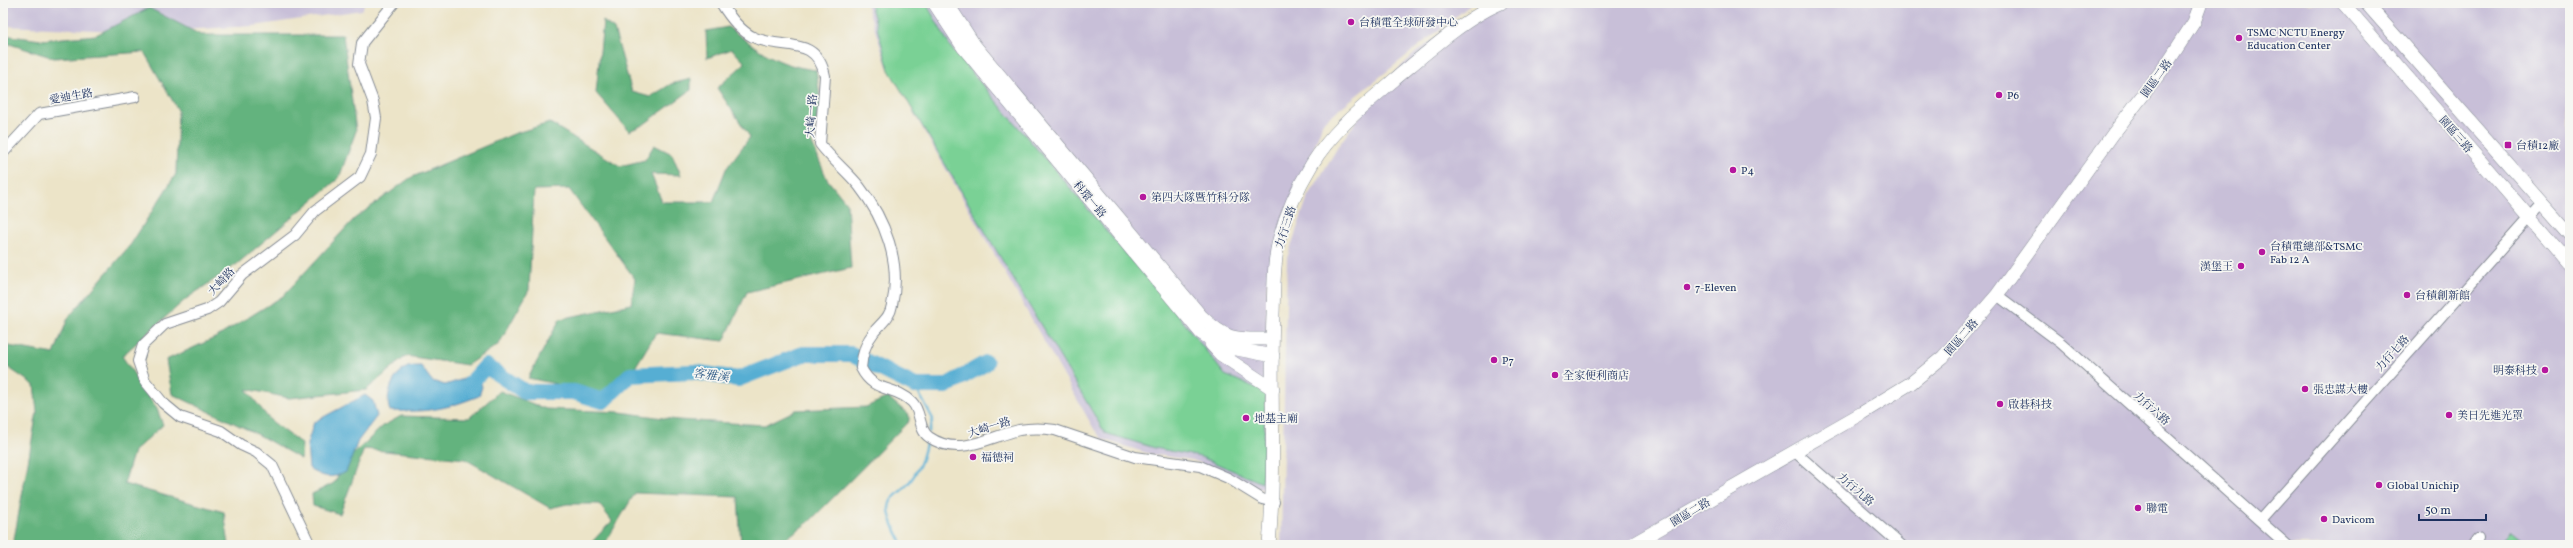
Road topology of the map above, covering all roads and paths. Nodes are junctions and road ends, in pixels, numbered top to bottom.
1 (394, 3) edge
2 (721, 3) edge
3 (934, 3) edge
4 (947, 3) edge
5 (1501, 3) edge
6 (2201, 3) edge
7 (2211, 3) edge
8 (2343, 3) edge
9 (2366, 3) edge
10 (2194, 22) junction
11 (135, 97) dead end
12 (3, 152) edge
13 (2543, 202) junction
14 (2528, 217) junction
15 (2570, 234) edge
16 (2570, 264) edge
17 (1997, 296) junction
18 (1206, 338) junction
19 (1272, 338) junction
20 (1272, 356) junction
21 (1273, 389) junction
22 (1794, 450) junction
23 (1274, 502) junction
24 (2260, 520) junction
25 (310, 545) edge
26 (1269, 545) edge
27 (1631, 545) edge
28 (1901, 545) edge
29 (2287, 545) edge

1 - 25 street, 大崎路
2 - 23 street, 大崎一路
3 - 18 street, 科環一路
4 - 19 street, 科環一路
5 - 19 street, 力行三路
6 - 10 street, 園區二路
7 - 10 street, 園區二路
8 - 14 street, 園區三路
9 - 13 street, 園區三路
10 - 17 street, 園區二路
11 - 12 street, 愛迪生路
13 - 14 street, 力行七路
13 - 15 street, 園區三路
14 - 16 street, 園區三路
14 - 24 street, 力行七路
17 - 22 street, 園區二路
17 - 24 street, 力行六路
18 - 20 street, 科環一路
18 - 21 street
19 - 20 street, 力行三路
20 - 21 street, 力行三路
21 - 23 street, 力行三路
22 - 27 street, 園區二路
22 - 28 street, 力行九路
23 - 26 street, 力行三路
24 - 29 street, 力行六路

